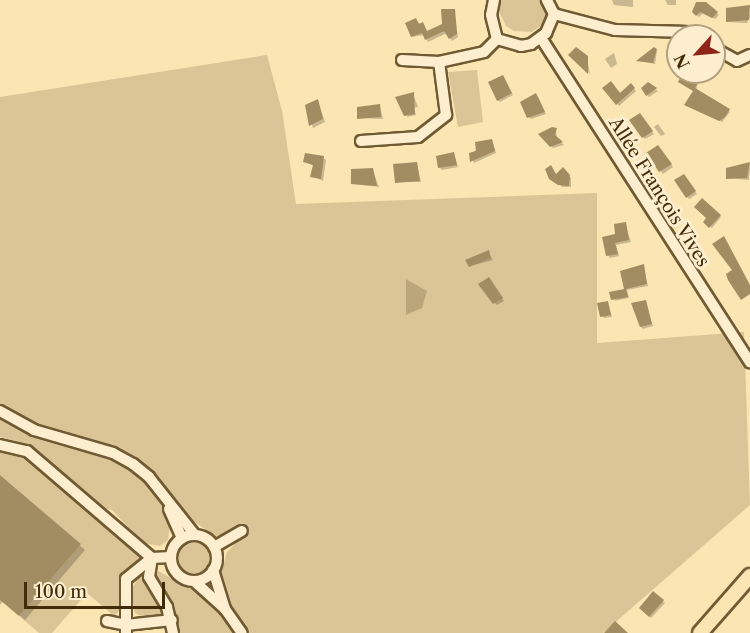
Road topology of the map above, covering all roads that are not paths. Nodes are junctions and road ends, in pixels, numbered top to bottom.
1 (494, 0) edge
2 (548, 0) edge
3 (554, 14) junction
4 (666, 31) edge
5 (541, 38) junction
6 (497, 39) junction
7 (750, 54) edge
8 (726, 57) edge
9 (402, 60) dead end
10 (439, 62) junction
11 (361, 141) dead end
12 (750, 362) edge
13 (0, 411) edge
14 (0, 445) edge
15 (164, 494) junction
16 (242, 531) dead end
17 (195, 535) junction
18 (182, 538) junction
19 (214, 547) junction
20 (171, 557) junction
21 (152, 558) junction
22 (213, 570) junction
23 (750, 576) edge
24 (194, 581) junction
25 (225, 609) junction
26 (172, 620) junction
27 (107, 621) dead end
28 (126, 629) edge
29 (173, 633) edge
30 (242, 633) edge
31 (700, 633) edge

1 - 6 street
2 - 3 street
3 - 4 street
3 - 5 street
5 - 6 street
5 - 12 street, Allée François Vives
6 - 10 street
7 - 8 street
9 - 10 street
10 - 11 street
13 - 15 street
14 - 21 street
15 - 17 street
15 - 18 street
16 - 19 street
17 - 18 street
17 - 19 street
18 - 20 street
19 - 22 street
20 - 21 street
20 - 24 street
21 - 26 street
21 - 28 street
22 - 24 street
22 - 25 street
23 - 31 main road
24 - 25 street
25 - 30 street
26 - 28 street
26 - 29 street
27 - 28 street

